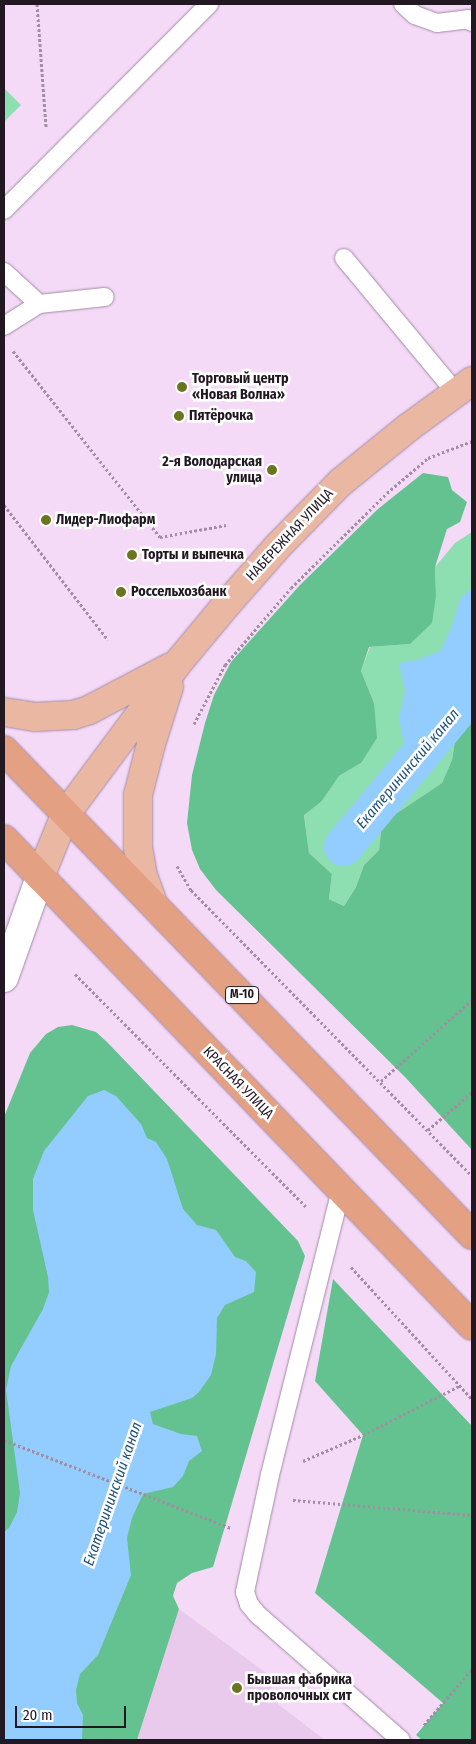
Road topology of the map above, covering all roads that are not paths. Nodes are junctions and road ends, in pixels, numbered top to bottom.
1 (209, 4) edge
2 (403, 4) edge
3 (472, 22) edge
4 (4, 210) edge
5 (344, 258) dead end
6 (4, 272) edge
7 (105, 297) dead end
8 (39, 304) junction
9 (4, 326) edge
10 (464, 387) edge
11 (177, 664) junction
12 (4, 712) edge
13 (4, 750) edge
14 (65, 815) junction
15 (4, 839) edge
16 (40, 877) junction
17 (153, 902) junction
18 (4, 978) edge
19 (341, 1190) junction
20 (472, 1235) edge
21 (472, 1326) edge
22 (401, 1740) edge

1 - 4 lane
2 - 3 lane
5 - 10 lane
6 - 8 lane
7 - 8 lane
8 - 9 lane
10 - 11 main road, НАБЕРЕЖНАЯ УЛИЦА
11 - 12 main road
11 - 14 main road, НАБЕРЕЖНАЯ УЛИЦА
11 - 17 main road
13 - 14 highway, М-10
14 - 16 main road, НАБЕРЕЖНАЯ УЛИЦА
14 - 17 highway, М-10
15 - 16 highway, КРАСНАЯ УЛИЦА
16 - 18 street
16 - 19 highway, КРАСНАЯ УЛИЦА
17 - 20 highway, М-10
19 - 21 highway, КРАСНАЯ УЛИЦА
19 - 22 lane

